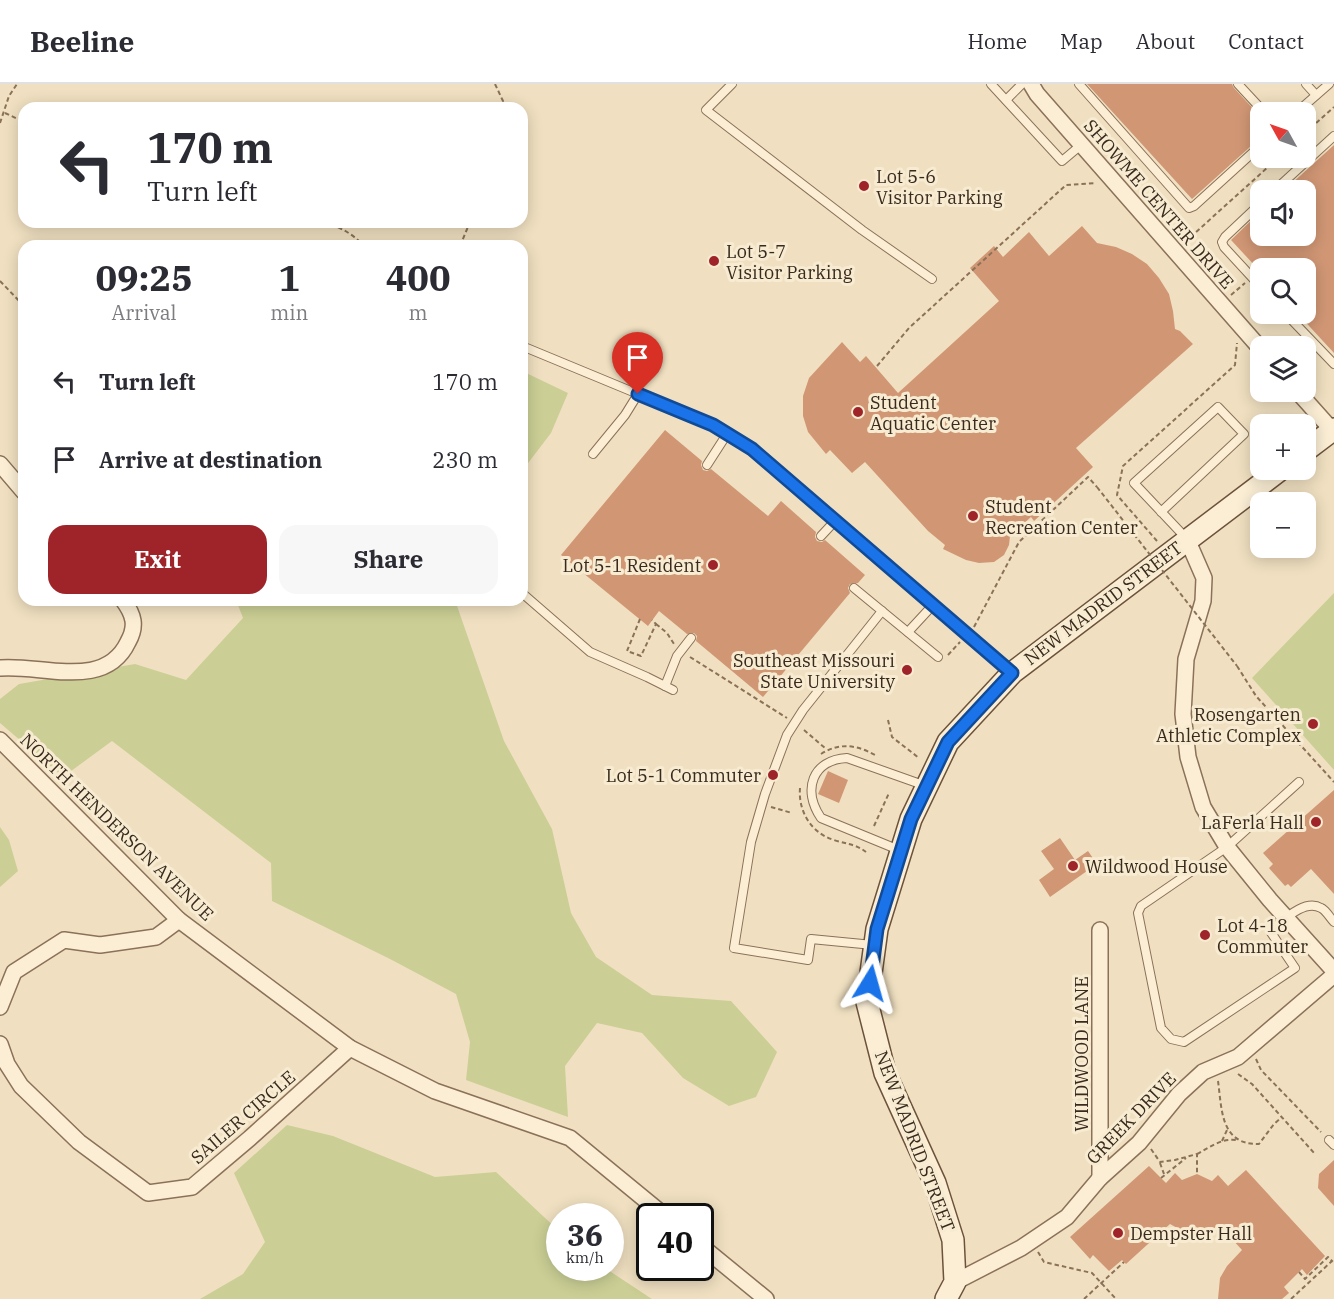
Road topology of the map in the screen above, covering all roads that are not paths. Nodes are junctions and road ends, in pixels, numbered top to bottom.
1 (732, 84) edge
2 (991, 84) edge
3 (1022, 84) edge
4 (1031, 84) edge
5 (1079, 84) edge
6 (1238, 84) edge
7 (1306, 84) edge
8 (1329, 84) edge
9 (1316, 95) junction
10 (1006, 100) junction
11 (1255, 102) edge
12 (1308, 102) edge
13 (1334, 136) edge
14 (1081, 145) junction
15 (1316, 150) edge
16 (1250, 155) edge
17 (1296, 168) edge
18 (1285, 180) edge
19 (1250, 213) edge
20 (1250, 275) edge
21 (932, 279) dead end
22 (1296, 324) edge
23 (1250, 336) edge
24 (528, 348) edge
25 (1334, 364) edge
26 (638, 394) junction
27 (1307, 402) edge
28 (1333, 429) edge
29 (727, 434) junction
30 (1316, 442) edge
31 (593, 454) dead end
32 (0, 464) edge
33 (707, 465) dead end
34 (1267, 480) edge
35 (18, 485) edge
36 (1161, 512) junction
37 (835, 521) junction
38 (821, 536) dead end
39 (1187, 539) junction
40 (854, 588) dead end
41 (528, 598) edge
42 (933, 605) junction
43 (128, 606) edge
44 (882, 611) junction
45 (908, 632) junction
46 (691, 638) dead end
47 (938, 657) road end
48 (0, 668) edge
49 (1012, 673) junction
50 (0, 740) edge
51 (1299, 782) dead end
52 (927, 786) junction
53 (1227, 847) junction
54 (902, 850) junction
55 (1287, 918) junction
56 (179, 920) junction
57 (1334, 922) edge
58 (1100, 930) dead end
59 (875, 945) junction
60 (1334, 973) edge
61 (0, 1007) edge
62 (0, 1044) edge
63 (350, 1048) junction
64 (1100, 1178) junction
65 (649, 1203) edge
66 (714, 1256) edge
67 (950, 1290) edge
68 (766, 1299) edge

1 - 21 lane
2 - 10 lane
3 - 10 lane
4 - 14 street, SHOWME CENTER DRIVE
5 - 16 lane
6 - 11 lane
7 - 9 lane
8 - 9 lane
9 - 12 lane
10 - 14 lane
13 - 15 lane
14 - 23 street, SHOWME CENTER DRIVE
17 - 18 lane
19 - 20 lane
22 - 25 lane
24 - 26 lane
26 - 29 lane
26 - 31 lane
27 - 28 street
28 - 30 street
29 - 33 lane
29 - 37 lane
32 - 35 street
34 - 39 street, NEW MADRID STREET
36 - 36 lane
36 - 39 lane
37 - 38 lane
37 - 42 lane
39 - 49 street, NEW MADRID STREET
39 - 53 street, GREEK DRIVE
40 - 44 lane
41 - 46 lane
42 - 45 lane
42 - 49 lane
43 - 48 street
44 - 45 lane
44 - 59 lane
45 - 47 lane
49 - 52 street, NEW MADRID STREET
50 - 56 street, NORTH HENDERSON AVENUE
51 - 53 lane
52 - 54 street, NEW MADRID STREET
52 - 54 lane
53 - 55 street, GREEK DRIVE
53 - 55 lane
54 - 59 street, NEW MADRID STREET
55 - 57 lane
55 - 60 street, GREEK DRIVE
56 - 61 street
56 - 63 street, NORTH HENDERSON AVENUE
58 - 64 street, WILDWOOD LANE
59 - 67 street, NEW MADRID STREET
60 - 64 street, GREEK DRIVE
62 - 63 street, SAILER CIRCLE
63 - 65 street, NORTH HENDERSON AVENUE
64 - 67 street, GREEK DRIVE
66 - 68 street

